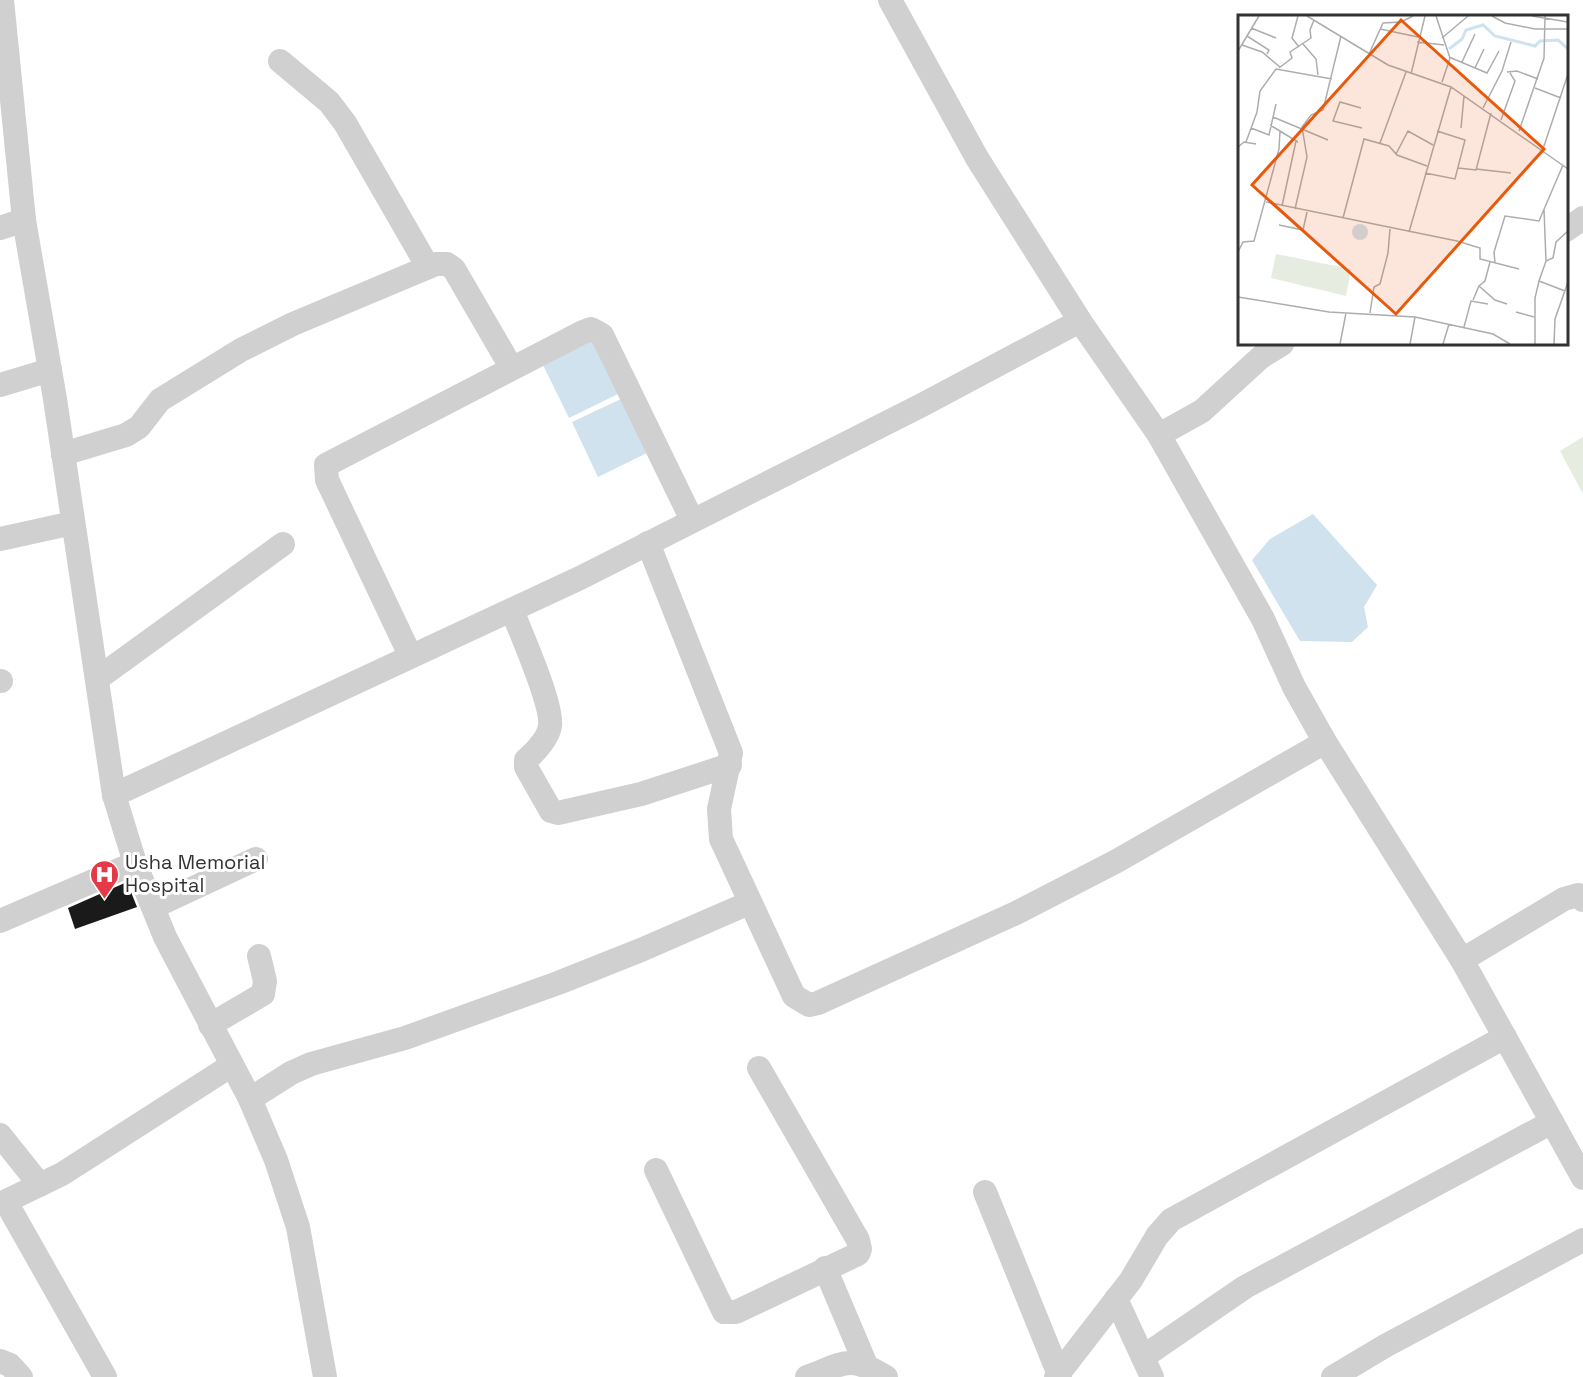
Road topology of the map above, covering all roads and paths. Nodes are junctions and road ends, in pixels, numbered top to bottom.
1 (890, 0) edge
2 (1, 3) edge
3 (280, 61) dead end
4 (1583, 218) edge
5 (24, 220) junction
6 (0, 228) edge
7 (1568, 229) edge
8 (428, 267) junction
9 (1080, 321) junction
10 (1280, 345) edge
11 (511, 367) junction
12 (50, 370) junction
13 (0, 385) edge
14 (1159, 435) junction
15 (63, 454) junction
16 (692, 520) junction
17 (73, 523) junction
18 (0, 539) edge
19 (648, 543) junction
20 (283, 544) dead end
21 (512, 610) junction
22 (410, 655) junction
23 (97, 679) junction
24 (1325, 742) junction
25 (730, 765) junction
26 (114, 795) junction
27 (256, 859) dead end
28 (135, 863) junction
29 (1583, 900) edge
30 (749, 903) junction
31 (153, 907) junction
32 (0, 921) edge
33 (259, 956) dead end
34 (1462, 960) junction
35 (210, 1025) junction
36 (1505, 1037) junction
37 (232, 1065) junction
38 (759, 1068) dead end
39 (250, 1099) junction
40 (1552, 1122) junction
41 (0, 1135) edge
42 (656, 1170) dead end
43 (1583, 1178) edge
44 (40, 1185) junction
45 (985, 1192) dead end
46 (3, 1203) edge
47 (1583, 1240) edge
48 (825, 1268) junction
49 (1116, 1299) junction
50 (0, 1361) edge
51 (1147, 1367) edge
52 (876, 1371) edge
53 (1058, 1376) edge
54 (21, 1377) edge
55 (105, 1377) edge
56 (325, 1377) edge
57 (807, 1377) edge
58 (1333, 1377) edge

1 - 9 street
2 - 5 street
3 - 8 street
4 - 7 street
5 - 6 street
5 - 12 street
8 - 11 street
8 - 15 street
9 - 14 street
9 - 16 street
10 - 14 street
11 - 16 street
11 - 22 street
12 - 13 street
12 - 15 street
14 - 24 street
15 - 17 street
16 - 19 street
17 - 18 street
17 - 23 street
19 - 21 street
19 - 25 street
20 - 23 street
21 - 22 street
21 - 25 street
22 - 26 street
23 - 26 street
24 - 30 street
24 - 34 street
25 - 30 street
26 - 28 street
27 - 31 street
28 - 31 street
28 - 32 street
29 - 34 street
30 - 39 street
31 - 35 street
33 - 35 street
34 - 36 street
35 - 37 street
36 - 40 street
36 - 49 street
37 - 39 street
37 - 44 street
38 - 48 street
39 - 56 street
40 - 43 street
40 - 51 street
41 - 44 street
42 - 48 street
44 - 46 street
45 - 53 street
46 - 55 street
47 - 58 street
48 - 52 street
49 - 51 street
49 - 53 street
50 - 54 street
52 - 57 street

